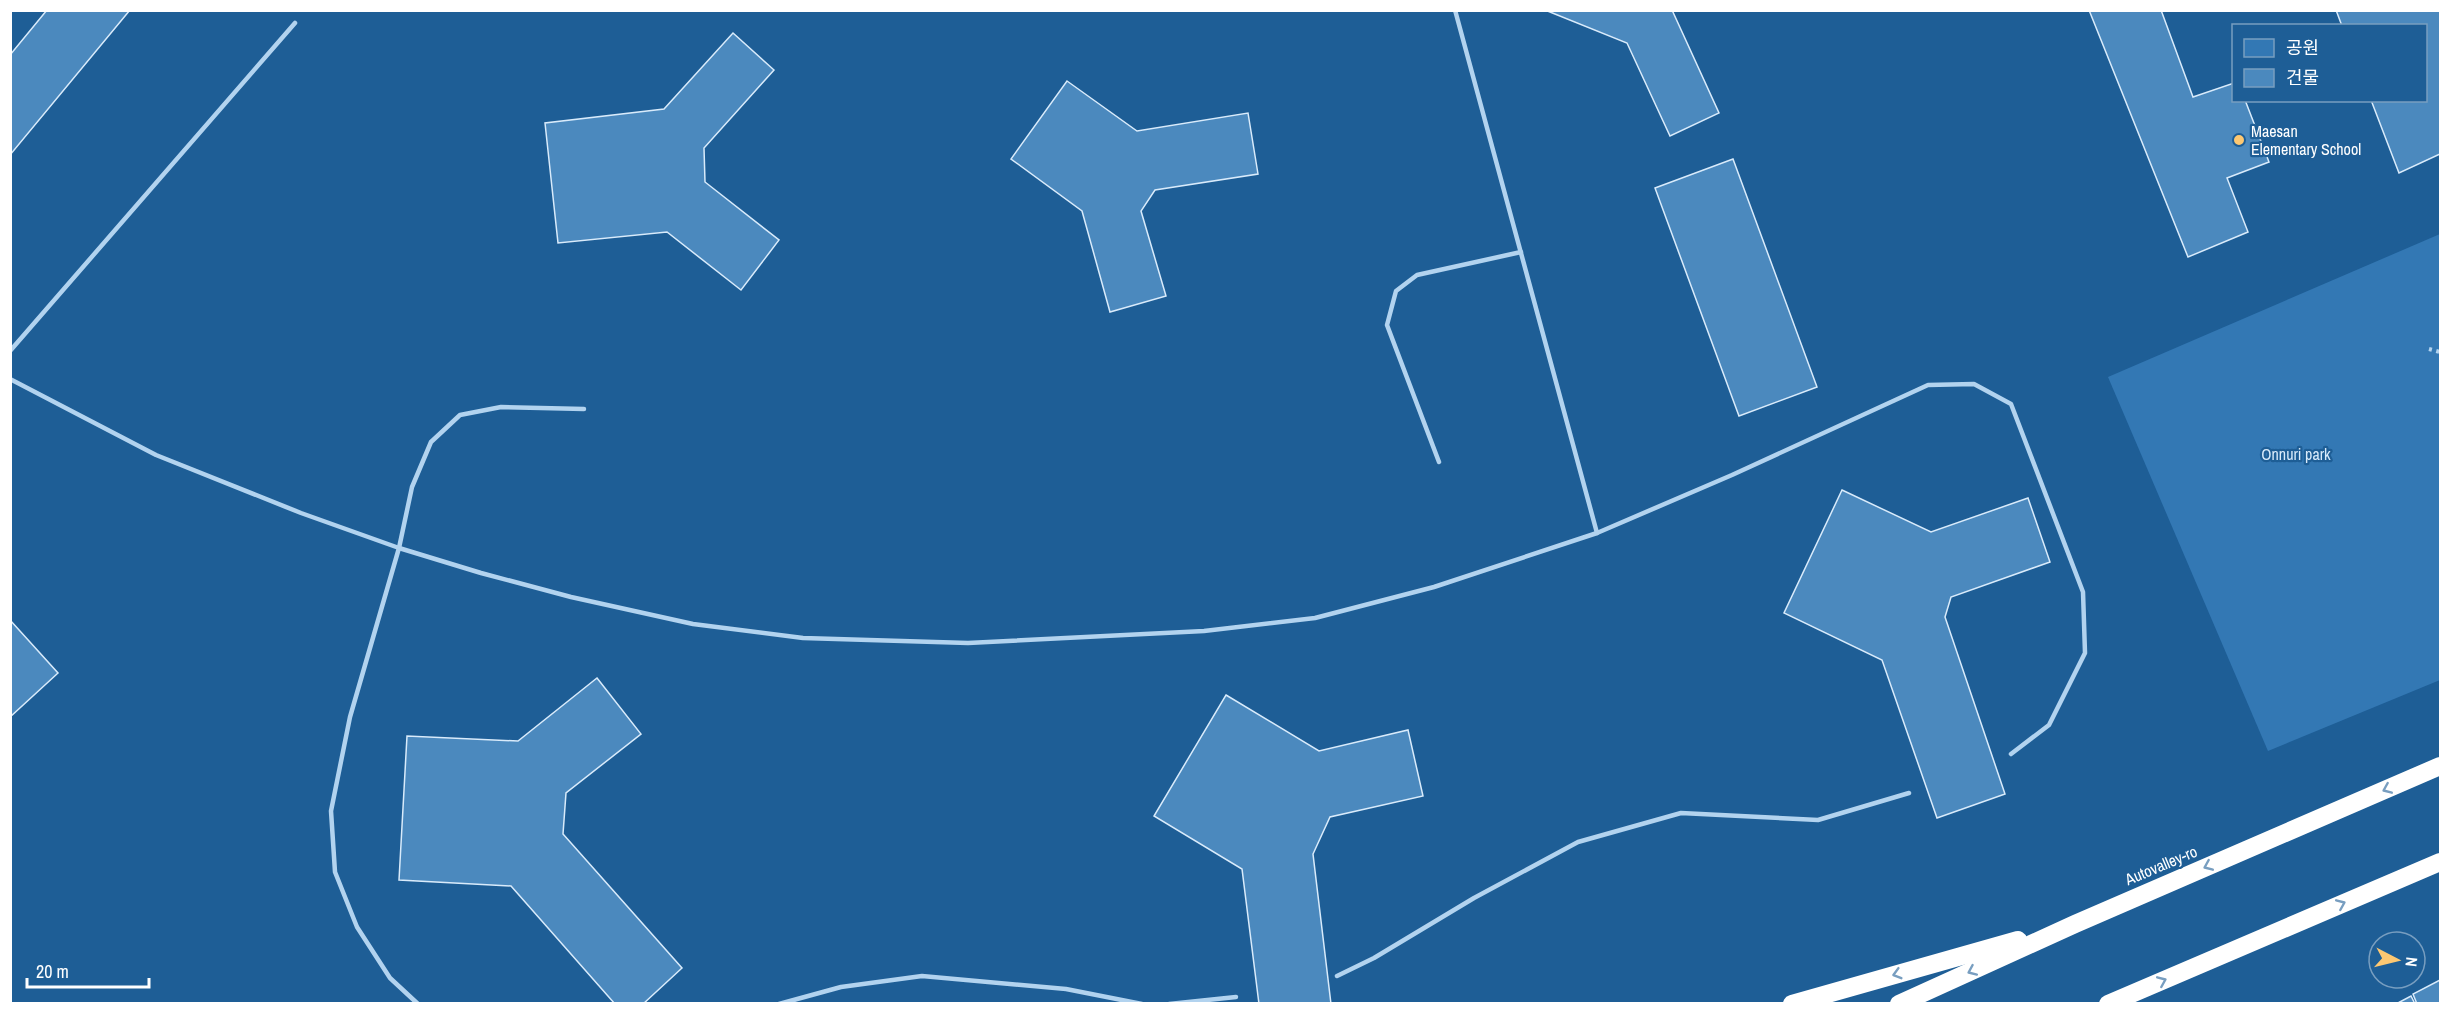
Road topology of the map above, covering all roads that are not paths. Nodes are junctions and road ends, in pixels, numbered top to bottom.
1 (1455, 10) edge
2 (295, 23) dead end
3 (1521, 252) junction
4 (10, 351) edge
5 (10, 379) edge
6 (584, 409) dead end
7 (1439, 462) dead end
8 (1597, 533) junction
9 (399, 548) junction
10 (2011, 754) dead end
11 (2440, 766) edge
12 (1909, 793) dead end
13 (2440, 862) edge
14 (2075, 924) junction
15 (1336, 976) dead end
16 (1236, 997) dead end
17 (418, 1004) edge
18 (779, 1004) edge
19 (1142, 1004) edge
20 (1169, 1004) edge
21 (1791, 1004) edge
22 (1899, 1004) edge
23 (2108, 1004) edge

1 - 3 lane
2 - 4 lane
3 - 7 lane
3 - 8 lane
5 - 9 lane
6 - 9 lane
8 - 9 lane
8 - 10 lane
9 - 17 lane
11 -> 14 highway, Autovalley-ro
12 - 15 lane
23 -> 13 highway
14 -> 21 highway
14 -> 22 highway, Autovalley-ro
16 - 20 lane
18 - 19 lane

